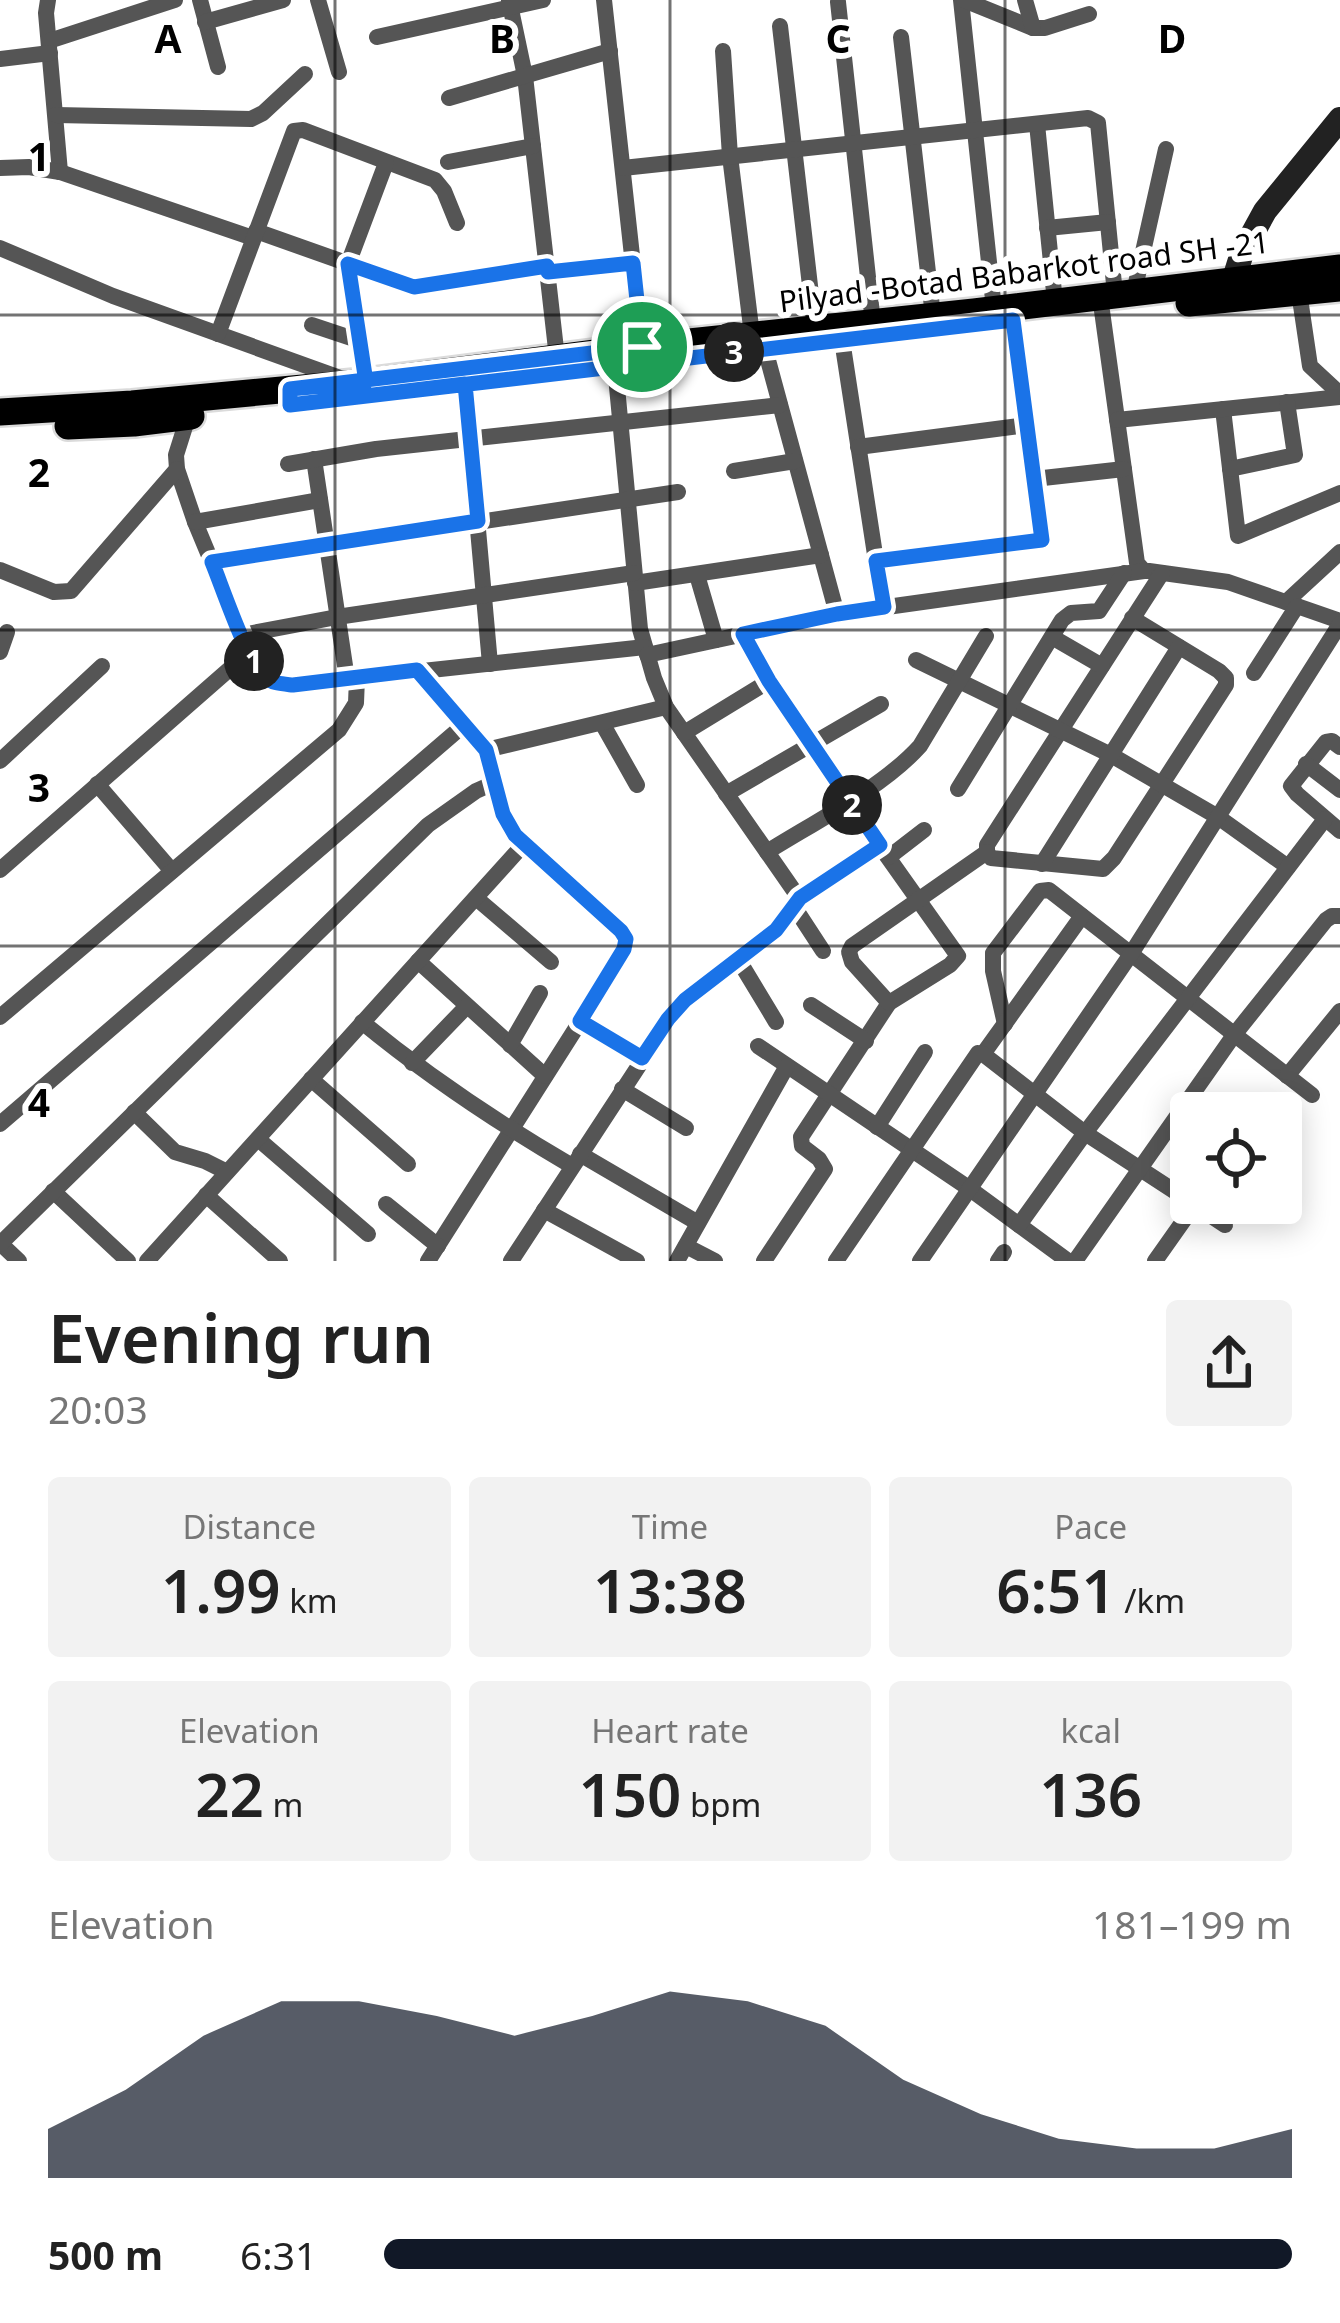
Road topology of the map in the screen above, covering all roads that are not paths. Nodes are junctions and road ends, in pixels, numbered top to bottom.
1 (48, 0) edge
2 (176, 0) edge
3 (200, 0) edge
4 (283, 0) edge
5 (318, 0) edge
6 (543, 0) edge
7 (604, 0) edge
8 (963, 0) edge
9 (1025, 0) edge
10 (838, 2) edge
11 (510, 4) edge
12 (1089, 14) dead end
13 (206, 22) junction
14 (780, 26) dead end
15 (1033, 28) junction
16 (377, 37) dead end
17 (901, 37) dead end
18 (50, 47) junction
19 (610, 51) junction
20 (723, 51) dead end
21 (0, 59) edge
22 (218, 67) dead end
23 (339, 72) dead end
24 (305, 74) dead end
25 (525, 76) junction
26 (449, 98) dead end
27 (56, 115) junction
28 (1340, 119) edge
29 (1036, 124) junction
30 (975, 131) junction
31 (912, 138) junction
32 (852, 144) junction
33 (533, 146) junction
34 (1166, 149) dead end
35 (795, 150) junction
36 (730, 155) junction
37 (448, 161) dead end
38 (386, 163) junction
39 (0, 168) edge
40 (623, 168) junction
41 (61, 172) junction
42 (1108, 222) junction
43 (458, 223) dead end
44 (1048, 228) junction
45 (255, 234) junction
46 (0, 248) edge
47 (633, 263) junction
48 (348, 264) junction
49 (1340, 268) edge
50 (547, 269) junction
51 (1340, 288) edge
52 (1231, 289) junction
53 (1299, 292) junction
54 (1117, 299) junction
55 (1055, 302) junction
56 (1004, 315) junction
57 (933, 316) junction
58 (873, 322) junction
59 (312, 325) dead end
60 (814, 328) junction
61 (218, 334) junction
62 (842, 340) junction
63 (360, 341) junction
64 (758, 342) junction
65 (642, 347) junction
66 (557, 358) junction
67 (615, 366) junction
68 (361, 382) junction
69 (465, 384) junction
70 (1340, 395) edge
71 (290, 397) junction
72 (1287, 402) junction
73 (780, 405) junction
74 (1223, 409) junction
75 (0, 412) edge
76 (188, 417) junction
77 (1117, 420) junction
78 (620, 424) junction
79 (1027, 425) junction
80 (0, 429) edge
81 (470, 440) junction
82 (858, 446) junction
83 (314, 458) junction
84 (795, 460) junction
85 (288, 464) dead end
86 (1124, 469) junction
87 (177, 470) junction
88 (1230, 470) junction
89 (734, 471) dead end
90 (1034, 479) junction
91 (679, 492) dead end
92 (1340, 493) edge
93 (627, 499) junction
94 (320, 500) junction
95 (478, 521) junction
96 (195, 522) junction
97 (326, 544) junction
98 (1340, 552) edge
99 (821, 555) junction
100 (876, 561) junction
101 (212, 562) junction
102 (0, 570) edge
103 (1153, 572) junction
104 (1124, 573) junction
105 (697, 575) junction
106 (635, 578) junction
107 (484, 596) junction
108 (1292, 604) junction
109 (884, 607) junction
110 (837, 614) junction
111 (337, 617) junction
112 (1132, 618) junction
113 (1340, 622) edge
114 (7, 632) dead end
115 (743, 634) junction
116 (986, 636) dead end
117 (1052, 637) junction
118 (716, 640) junction
119 (246, 643) junction
120 (1179, 647) junction
121 (646, 651) junction
122 (0, 652) edge
123 (916, 660) dead end
124 (490, 664) junction
125 (102, 666) dead end
126 (1102, 666) junction
127 (417, 670) junction
128 (1254, 673) dead end
129 (352, 679) junction
130 (959, 680) junction
131 (769, 681) junction
132 (881, 704) dead end
133 (1011, 705) junction
134 (666, 707) junction
135 (602, 722) junction
136 (465, 724) junction
137 (1062, 729) junction
138 (685, 733) junction
139 (812, 746) junction
140 (1340, 746) edge
141 (486, 750) junction
142 (1111, 755) junction
143 (0, 761) edge
144 (1306, 764) junction
145 (494, 783) junction
146 (98, 784) junction
147 (1161, 784) junction
148 (637, 785) dead end
149 (958, 789) dead end
150 (1340, 790) edge
151 (726, 794) junction
152 (848, 801) junction
153 (1218, 817) junction
154 (1332, 825) edge
155 (924, 830) dead end
156 (524, 844) junction
157 (885, 851) junction
158 (766, 852) junction
159 (987, 852) junction
160 (1042, 864) junction
161 (1288, 867) junction
162 (0, 870) edge
163 (172, 871) junction
164 (918, 897) junction
165 (476, 898) junction
166 (796, 902) junction
167 (1340, 903) edge
168 (1082, 916) junction
169 (1333, 918) edge
170 (824, 951) dead end
171 (1131, 954) junction
172 (738, 959) junction
173 (418, 962) junction
174 (551, 962) dead end
175 (540, 993) dead end
176 (1187, 999) junction
177 (889, 1003) junction
178 (812, 1005) dead end
179 (467, 1006) junction
180 (1340, 1011) edge
181 (0, 1017) edge
182 (580, 1021) junction
183 (362, 1022) junction
184 (776, 1022) dead end
185 (1005, 1024) junction
186 (1234, 1036) junction
187 (866, 1041) junction
188 (510, 1045) junction
189 (758, 1046) dead end
190 (925, 1052) dead end
191 (983, 1054) junction
192 (642, 1058) junction
193 (412, 1063) junction
194 (788, 1066) junction
195 (545, 1076) junction
196 (1287, 1076) junction
197 (311, 1079) junction
198 (622, 1089) junction
199 (1035, 1093) junction
200 (829, 1094) junction
201 (1312, 1094) dead end
202 (134, 1112) junction
203 (0, 1124) edge
204 (877, 1126) junction
205 (686, 1128) dead end
206 (511, 1131) junction
207 (1085, 1133) junction
208 (258, 1138) junction
209 (913, 1151) junction
210 (576, 1160) junction
211 (408, 1164) dead end
212 (1140, 1168) junction
213 (227, 1172) junction
214 (1170, 1187) edge
215 (970, 1189) junction
216 (53, 1192) junction
217 (206, 1195) junction
218 (386, 1204) dead end
219 (544, 1210) junction
220 (698, 1223) junction
221 (1180, 1224) edge
222 (1222, 1224) edge
223 (1019, 1225) junction
224 (1225, 1226) dead end
225 (368, 1234) dead end
226 (0, 1244) edge
227 (433, 1253) edge
228 (681, 1253) edge
229 (20, 1261) edge
230 (128, 1261) edge
231 (148, 1261) edge
232 (280, 1261) edge
233 (511, 1261) edge
234 (637, 1261) edge
235 (715, 1261) edge
236 (764, 1261) edge
237 (836, 1261) edge
238 (920, 1261) edge
239 (1071, 1261) edge
240 (1155, 1261) edge

1 - 18 street
2 - 18 street
3 - 13 street
4 - 13 street
5 - 23 street
6 - 11 street
7 - 19 street
8 - 15 street
8 - 30 street
9 - 15 street
10 - 32 street
11 - 16 street
11 - 25 street
12 - 15 street
13 - 22 street
14 - 35 street
17 - 31 street
18 - 21 street
18 - 27 street
19 - 25 street
19 - 40 street
20 - 36 street
24 - 27 street
25 - 26 street
25 - 33 street
27 - 41 street
28 - 52 street
29 - 30 street
29 - 42 street
29 - 44 street
30 - 31 street
30 - 56 street
31 - 32 street
31 - 57 street
32 - 35 street
32 - 58 street
33 - 37 street
33 - 50 street
34 - 54 street
35 - 36 street
35 - 60 street
36 - 40 street
36 - 64 street
38 - 43 street
38 - 45 street
38 - 48 street
39 - 41 street
40 - 47 street
41 - 45 street
42 - 44 street
42 - 54 street
44 - 55 street
45 - 48 street
45 - 61 street
46 - 61 street
47 - 50 street
47 - 65 street
48 - 50 street
48 - 63 street
49 - 52 main road, Pilyad -Botad Babarkot road SH -21
50 - 66 street
51 - 53 main road, Pilyad -Botad Babarkot road SH -21
52 - 53 main road, Pilyad -Botad Babarkot road SH -21
52 - 54 main road, Pilyad -Botad Babarkot road SH -21
53 - 70 street
54 - 55 main road, Pilyad -Botad Babarkot road SH -21
54 - 56 main road, Pilyad -Botad Babarkot road SH -21
54 - 77 street
55 - 56 main road, Pilyad -Botad Babarkot road SH -21
56 - 57 main road, Pilyad -Botad Babarkot road SH -21
56 - 62 main road, Pilyad -Botad Babarkot road SH -21
56 - 79 street
57 - 58 main road, Pilyad -Botad Babarkot road SH -21
58 - 60 main road, Pilyad -Botad Babarkot road SH -21
59 - 63 street
60 - 64 main road, Pilyad -Botad Babarkot road SH -21
61 - 68 street
62 - 64 main road, Pilyad -Botad Babarkot road SH -21
62 - 82 street
63 - 68 street
64 - 65 main road, Pilyad -Botad Babarkot road SH -21
64 - 67 main road, Pilyad -Botad Babarkot road SH -21
64 - 73 street
65 - 66 main road, Pilyad -Botad Babarkot road SH -21
66 - 68 main road, Pilyad -Botad Babarkot road SH -21
67 - 69 main road, Pilyad -Botad Babarkot road SH -21
67 - 78 street
68 - 71 main road, Pilyad -Botad Babarkot road SH -21
69 - 71 main road, Pilyad -Botad Babarkot road SH -21
69 - 81 street
70 - 72 street
71 - 75 main road, Pilyad -Botad Babarkot road SH -21
71 - 76 main road, Pilyad -Botad Babarkot road SH -21
72 - 74 street
72 - 88 street
73 - 78 street
73 - 84 street
74 - 77 street
74 - 88 street
76 - 80 main road, Pilyad -Botad Babarkot road SH -21
76 - 87 street
77 - 86 street
78 - 81 street
78 - 93 street
79 - 82 street
79 - 90 street
81 - 83 street
81 - 95 street
82 - 100 street
83 - 85 street
83 - 94 street
84 - 89 street
84 - 99 street
86 - 90 street
86 - 103 street
87 - 96 street
87 - 102 street
88 - 92 street
90 - 100 street
91 - 93 street
93 - 95 street
93 - 106 street
94 - 96 street
94 - 97 street
95 - 97 street
95 - 107 street
96 - 101 street
97 - 101 street
97 - 111 street
98 - 108 street
99 - 105 street
99 - 110 street
100 - 109 street
101 - 119 street
103 - 104 street
103 - 108 street
103 - 112 street
104 - 109 street
104 - 117 street
105 - 106 street
105 - 118 street
106 - 107 street
106 - 121 street
107 - 111 street
107 - 124 street
108 - 113 street
108 - 128 street
109 - 110 street
110 - 115 street
111 - 119 street
111 - 129 street
112 - 120 street
112 - 126 street
113 - 153 street
114 - 122 street
115 - 118 street
115 - 131 street
116 - 130 street
117 - 126 street
117 - 133 street
118 - 121 street
119 - 129 street
119 - 146 street
120 - 142 street
120 - 147 street
121 - 124 street
121 - 134 street
123 - 130 street
124 - 127 street
125 - 143 street
126 - 137 street
127 - 129 street
127 - 136 street
129 - 163 street
130 - 133 street
130 - 152 street
131 - 138 street
131 - 139 street
132 - 139 street
133 - 137 street
133 - 149 street
134 - 135 street
134 - 138 street
135 - 141 street
135 - 148 street
136 - 141 street
136 - 203 street
137 - 142 street
137 - 159 street
138 - 151 street
139 - 151 street
139 - 152 street
140 - 144 street
141 - 145 street
142 - 147 street
142 - 160 street
144 - 150 street
144 - 154 street
145 - 156 street
145 - 202 street
146 - 162 street
146 - 163 street
147 - 153 street
147 - 160 street
151 - 158 street
152 - 157 street
152 - 158 street
153 - 161 street
153 - 171 street
154 - 161 street
155 - 157 street
156 - 165 street
156 - 182 street
157 - 164 street
157 - 166 street
158 - 166 street
159 - 160 street
159 - 164 street
161 - 176 street
163 - 181 street
164 - 177 street
164 - 177 street
165 - 173 street
165 - 174 street
166 - 170 street
166 - 172 street
167 - 169 street
168 - 171 street
168 - 185 street
168 - 185 street
169 - 186 street
171 - 176 street
171 - 199 street
172 - 184 street
172 - 192 street
173 - 179 street
173 - 183 street
175 - 188 street
176 - 186 street
176 - 207 street
177 - 187 street
178 - 187 street
179 - 188 street
179 - 193 street
180 - 196 street
182 - 192 street
182 - 195 street
183 - 193 street
183 - 197 street
185 - 191 street
186 - 196 street
186 - 212 street
187 - 200 street
188 - 195 street
189 - 194 street
190 - 204 street
191 - 199 street
191 - 209 street
192 - 198 street
193 - 206 street
194 - 200 street
194 - 220 street
195 - 206 street
196 - 201 street
197 - 208 street
197 - 211 street
198 - 205 street
198 - 210 street
199 - 207 street
199 - 215 street
200 - 204 street
200 - 236 street
202 - 213 street
202 - 216 street
204 - 209 street
206 - 210 street
206 - 227 street
207 - 212 street
207 - 223 street
208 - 213 street
208 - 225 street
209 - 215 street
209 - 237 street
210 - 219 street
210 - 220 street
212 - 214 street
212 - 239 street
213 - 217 street
215 - 223 street
215 - 238 street
216 - 226 street
216 - 230 street
217 - 231 street
217 - 232 street
218 - 227 street
219 - 233 street
219 - 234 street
220 - 228 street
221 - 240 street
222 - 224 street
223 - 239 street
226 - 229 street
228 - 235 street

